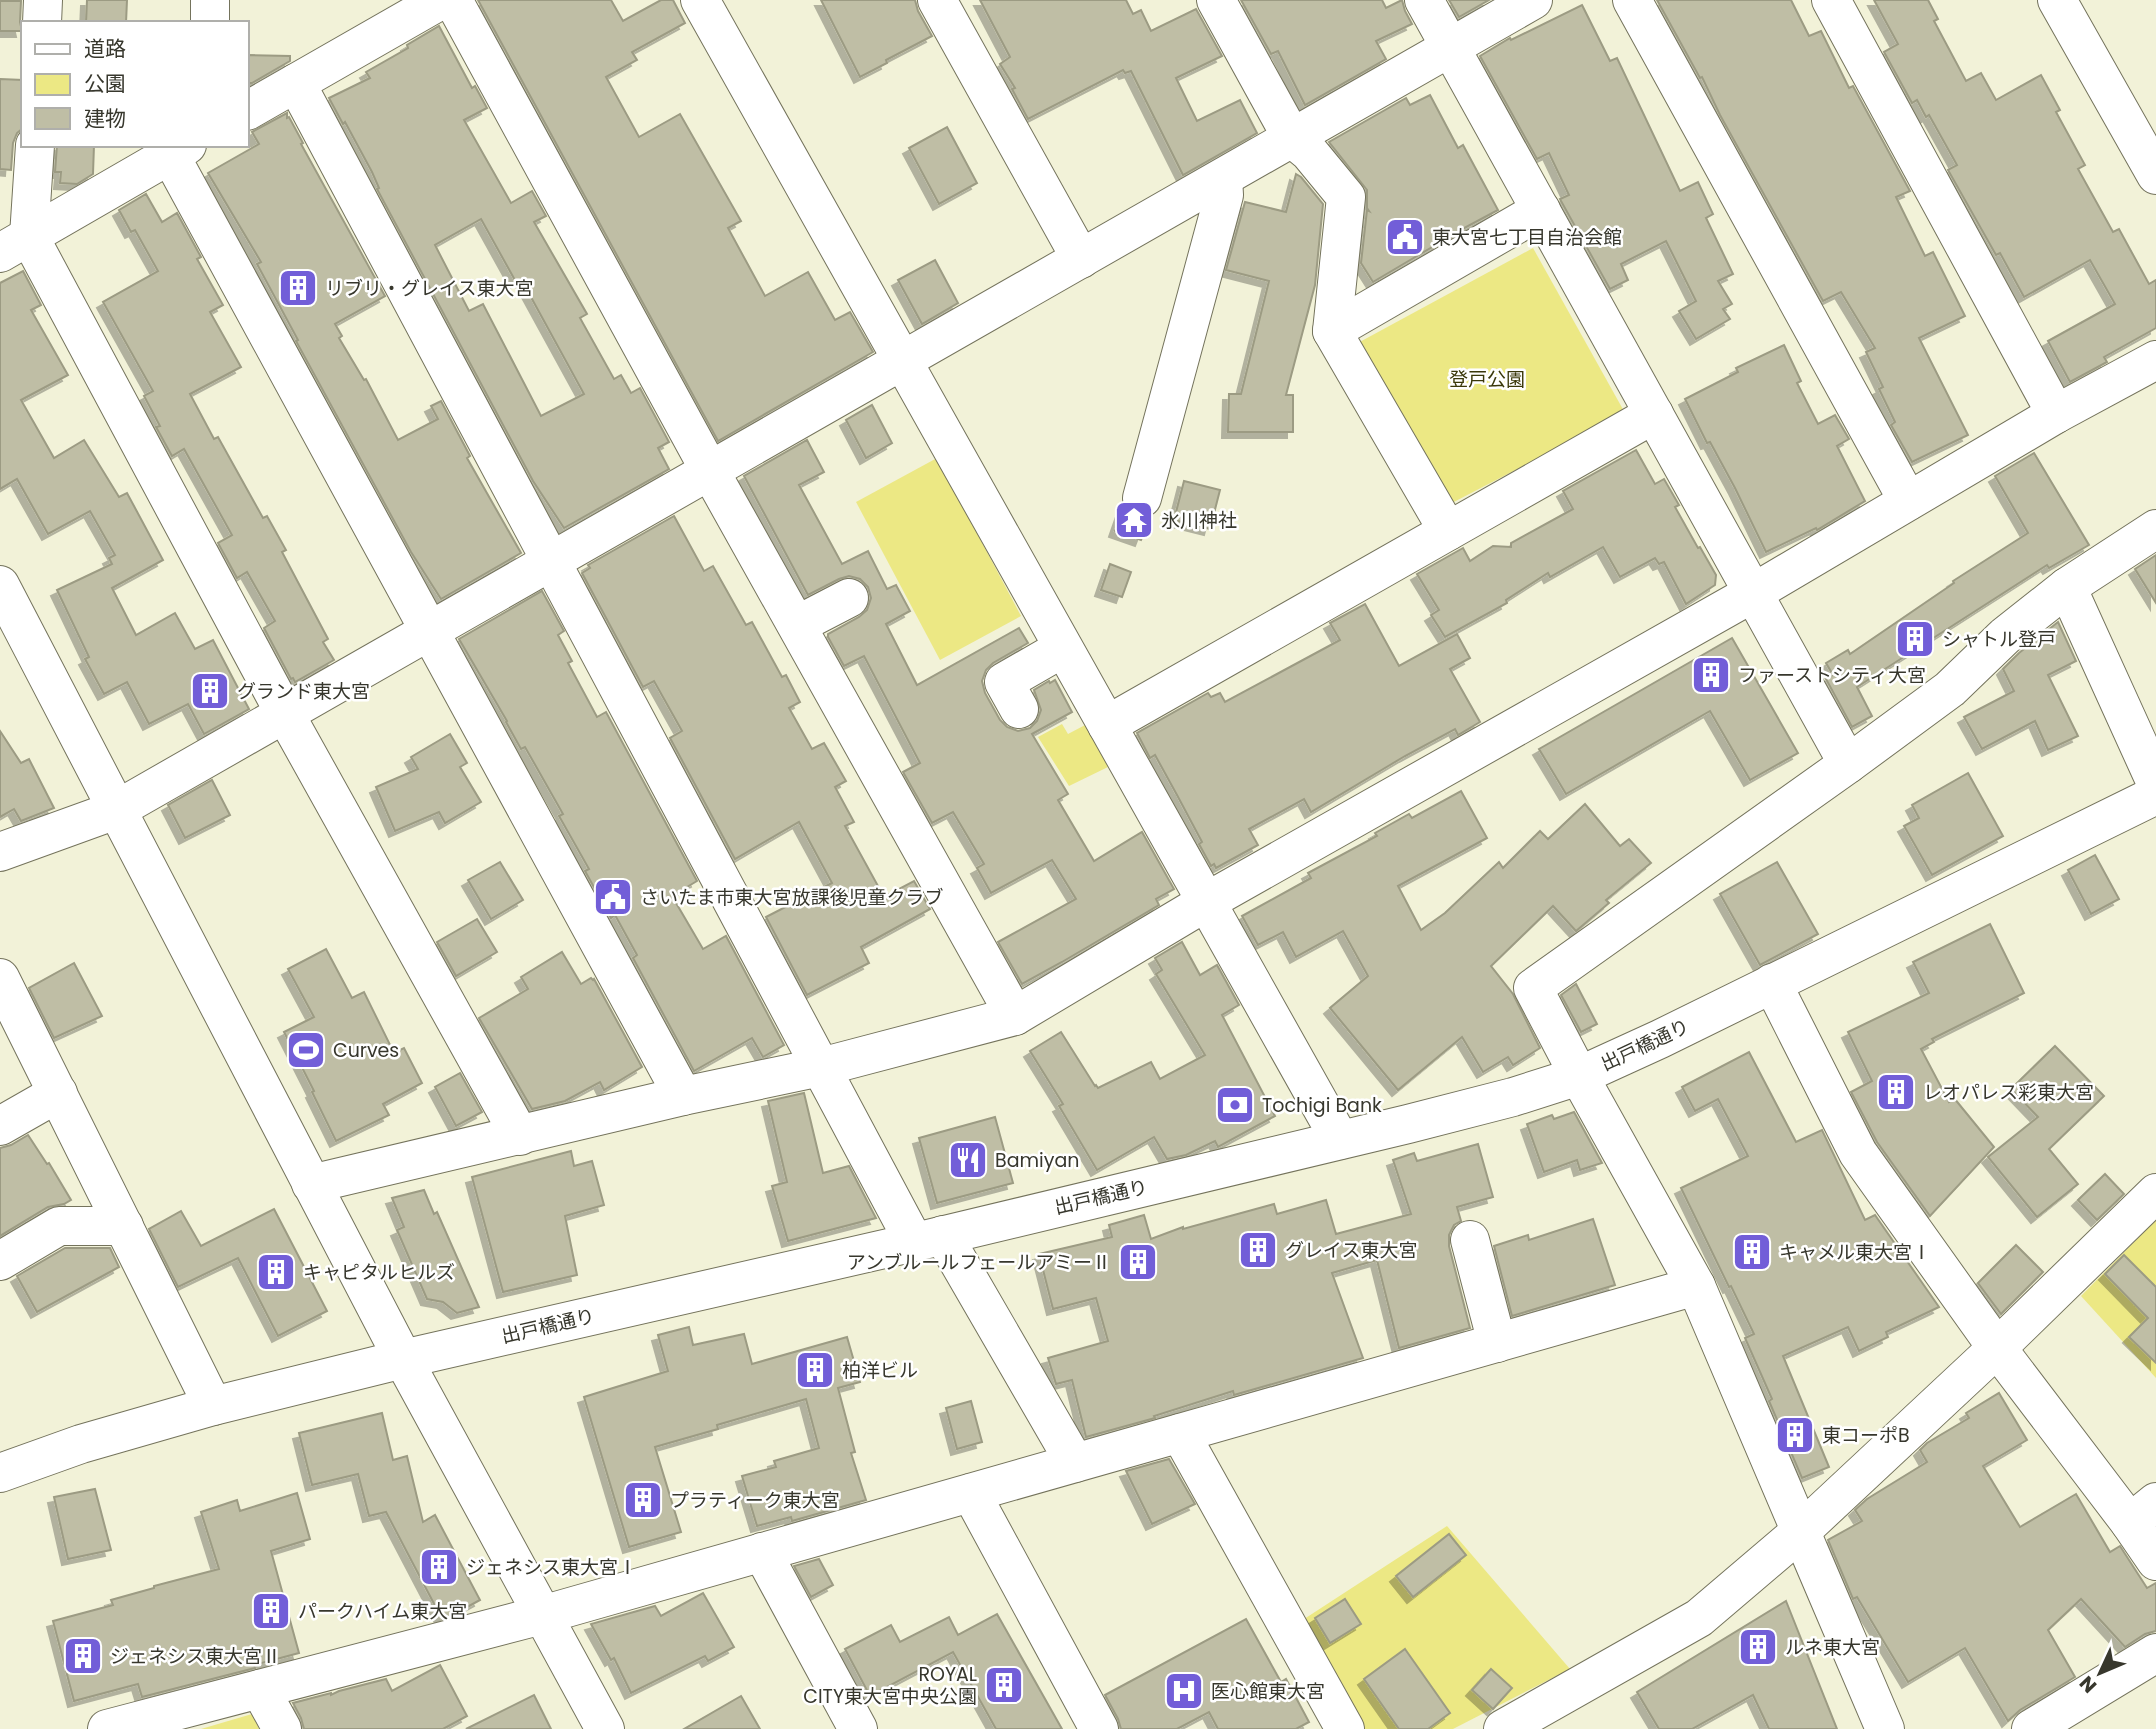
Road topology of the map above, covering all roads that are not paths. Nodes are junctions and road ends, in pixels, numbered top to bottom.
1 (43, 0) edge
2 (210, 0) edge
3 (441, 0) edge
4 (453, 0) edge
5 (700, 0) edge
6 (937, 0) edge
7 (1216, 0) edge
8 (1424, 0) edge
9 (1533, 0) edge
10 (1632, 0) edge
11 (1831, 0) edge
12 (2057, 0) edge
13 (42, 21) edge
14 (210, 21) edge
15 (1450, 47) junction
16 (296, 83) junction
17 (248, 110) edge
18 (1292, 138) junction
19 (35, 147) edge
20 (179, 150) edge
21 (2156, 175) edge
22 (1223, 177) junction
23 (1541, 210) junction
24 (15, 245) edge
25 (1081, 259) junction
26 (1332, 331) junction
27 (2156, 360) edge
28 (902, 361) junction
29 (1654, 414) junction
30 (2056, 414) junction
31 (710, 471) junction
32 (1142, 498) dead end
33 (1908, 501) junction
34 (2156, 529) edge
35 (1448, 531) junction
36 (551, 561) junction
37 (0, 585) edge
38 (2067, 587) junction
39 (1753, 593) junction
40 (849, 598) dead end
41 (797, 625) junction
42 (429, 631) junction
43 (1063, 648) junction
44 (1019, 709) dead end
45 (285, 714) junction
46 (1107, 724) junction
47 (1848, 764) junction
48 (2156, 783) edge
49 (2156, 795) edge
50 (116, 810) junction
51 (0, 852) edge
52 (1206, 901) junction
53 (0, 978) edge
54 (1772, 983) junction
55 (1015, 1016) junction
56 (821, 1067) junction
57 (1579, 1076) junction
58 (58, 1093) junction
59 (683, 1097) junction
60 (0, 1126) edge
61 (520, 1136) junction
62 (1340, 1140) junction
63 (312, 1184) junction
64 (2156, 1193) edge
65 (124, 1226) junction
66 (929, 1239) junction
67 (1470, 1240) dead end
68 (0, 1261) edge
69 (1696, 1286) junction
70 (1497, 1343) junction
71 (1997, 1348) junction
72 (404, 1359) junction
73 (213, 1406) junction
74 (1180, 1433) junction
75 (1075, 1463) junction
76 (0, 1473) edge
77 (971, 1493) junction
78 (2143, 1512) edge
79 (1800, 1532) junction
80 (762, 1552) junction
81 (2156, 1561) edge
82 (542, 1615) junction
83 (2156, 1653) edge
84 (260, 1689) junction
85 (107, 1729) edge
86 (282, 1729) edge
87 (605, 1729) edge
88 (858, 1729) edge
89 (1098, 1729) edge
90 (1345, 1729) edge
91 (1503, 1729) edge
92 (1885, 1729) edge
93 (2031, 1729) edge

1 - 13 street
2 - 14 street
3 - 16 street
4 - 31 street
5 - 28 street
6 - 25 street
7 - 18 street
8 - 15 street
9 - 15 street
10 - 33 street
11 - 30 street
12 - 21 street
15 - 18 street
15 - 23 street
16 - 17 street
16 - 36 street
18 - 22 street
18 - 26 street
19 - 24 street
20 - 24 street
20 - 42 street
22 - 25 street
22 - 32 street
23 - 26 street
23 - 29 street
24 - 45 street
25 - 28 street
26 - 35 street
27 - 30 street
28 - 31 street
28 - 43 street
29 - 35 street
29 - 39 street
30 - 33 street
31 - 36 street
31 - 41 street
33 - 39 street
34 - 38 street
35 - 46 street
36 - 42 street
36 - 56 street
37 - 50 street
38 - 47 street
38 - 48 street
39 - 47 street
39 - 52 street
40 - 41 street
41 - 55 street
42 - 45 street
42 - 59 street
43 - 44 street
43 - 46 street
45 - 50 street
45 - 61 street
46 - 52 street
47 - 57 street
49 - 54 street, 出戸橋通り
50 - 51 street
50 - 63 street
52 - 55 street
52 - 62 street
53 - 58 street
54 - 57 street, 出戸橋通り
54 - 71 street
55 - 56 street
56 - 59 street
56 - 66 street
57 - 62 street, 出戸橋通り
57 - 69 street
58 - 60 street
58 - 65 street
59 - 61 street
61 - 63 street
62 - 66 street, 出戸橋通り
63 - 72 street
64 - 71 street
65 - 68 street
65 - 73 street
66 - 72 street, 出戸橋通り
66 - 75 street
67 - 70 street
69 - 70 street
69 - 79 street
70 - 74 street
71 - 78 street
71 - 79 street
72 - 73 street, 出戸橋通り
72 - 82 street
73 - 76 street, 出戸橋通り
74 - 75 street
74 - 90 street
75 - 77 street
77 - 80 street
77 - 89 street
78 - 81 street
79 - 91 street
79 - 92 street
80 - 82 street
80 - 88 street
82 - 84 street
82 - 87 street
83 - 93 street
84 - 85 street
84 - 86 street

